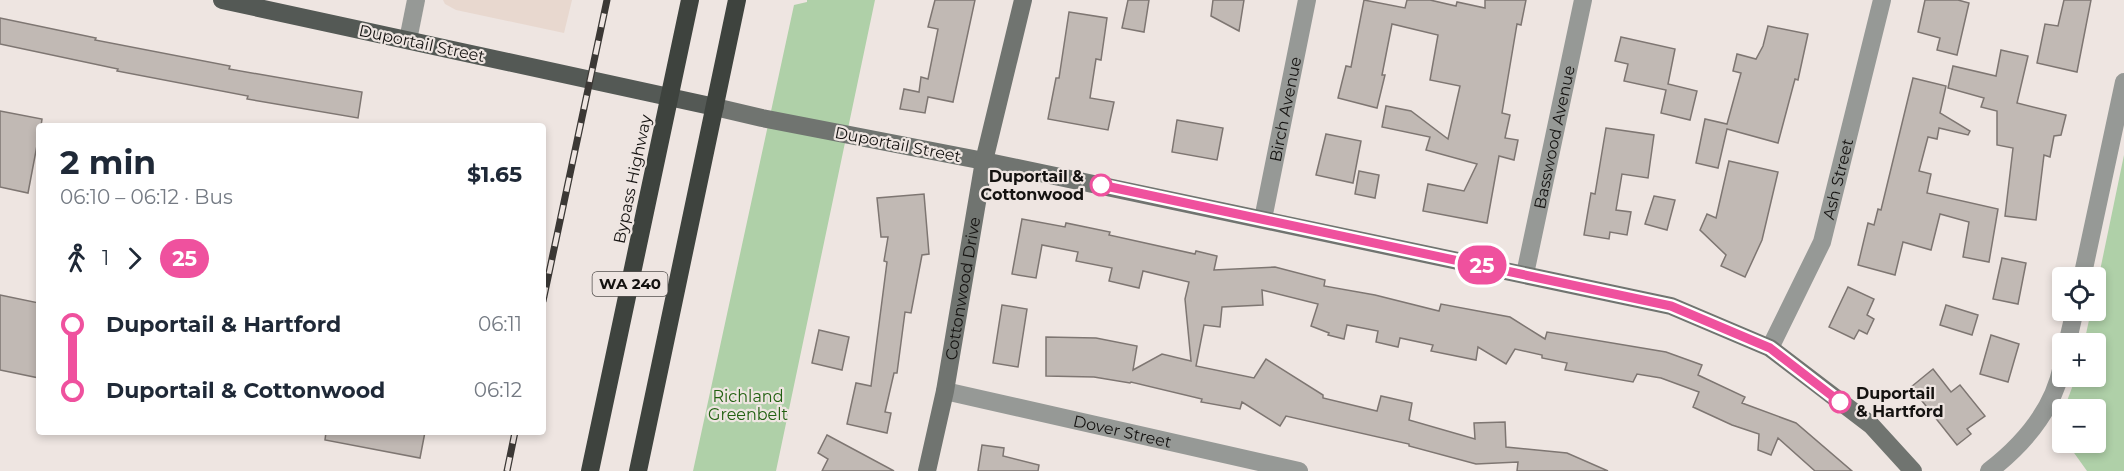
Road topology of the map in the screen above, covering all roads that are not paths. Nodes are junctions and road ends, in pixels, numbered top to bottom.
1 (222, 0) edge
2 (416, 0) edge
3 (690, 0) edge
4 (737, 0) edge
5 (1023, 0) edge
6 (1307, 0) edge
7 (1583, 0) edge
8 (1882, 0) edge
9 (408, 40) junction
10 (2124, 82) edge
11 (669, 97) junction
12 (714, 107) junction
13 (984, 160) junction
14 (1263, 219) junction
15 (2084, 267) edge
16 (1525, 274) junction
17 (1770, 348) junction
18 (2055, 387) edge
19 (945, 391) junction
20 (590, 471) edge
21 (638, 471) edge
22 (927, 471) edge
23 (1299, 471) edge
24 (1913, 471) edge
25 (1989, 471) edge

1 - 9 main road, Duportail Street
2 - 9 street
3 - 11 highway, Bypass Highway / WA 240
4 - 12 highway, WA 240
5 - 13 main road, Cottonwood Drive
6 - 14 street, Birch Avenue
7 - 16 street, Basswood Avenue
8 - 17 street, Ash Street
9 - 11 main road, Duportail Street
10 - 15 street
11 - 12 main road, Duportail Street
11 - 20 highway, Bypass Highway / WA 240
12 - 13 main road, Duportail Street
12 - 21 highway, WA 240
13 - 14 main road, Duportail Street
13 - 19 main road, Cottonwood Drive
14 - 16 main road, Duportail Street
16 - 17 main road, Duportail Street
17 - 24 main road, Duportail Street
18 - 25 street
19 - 22 main road, Cottonwood Drive
19 - 23 street, Dover Street

